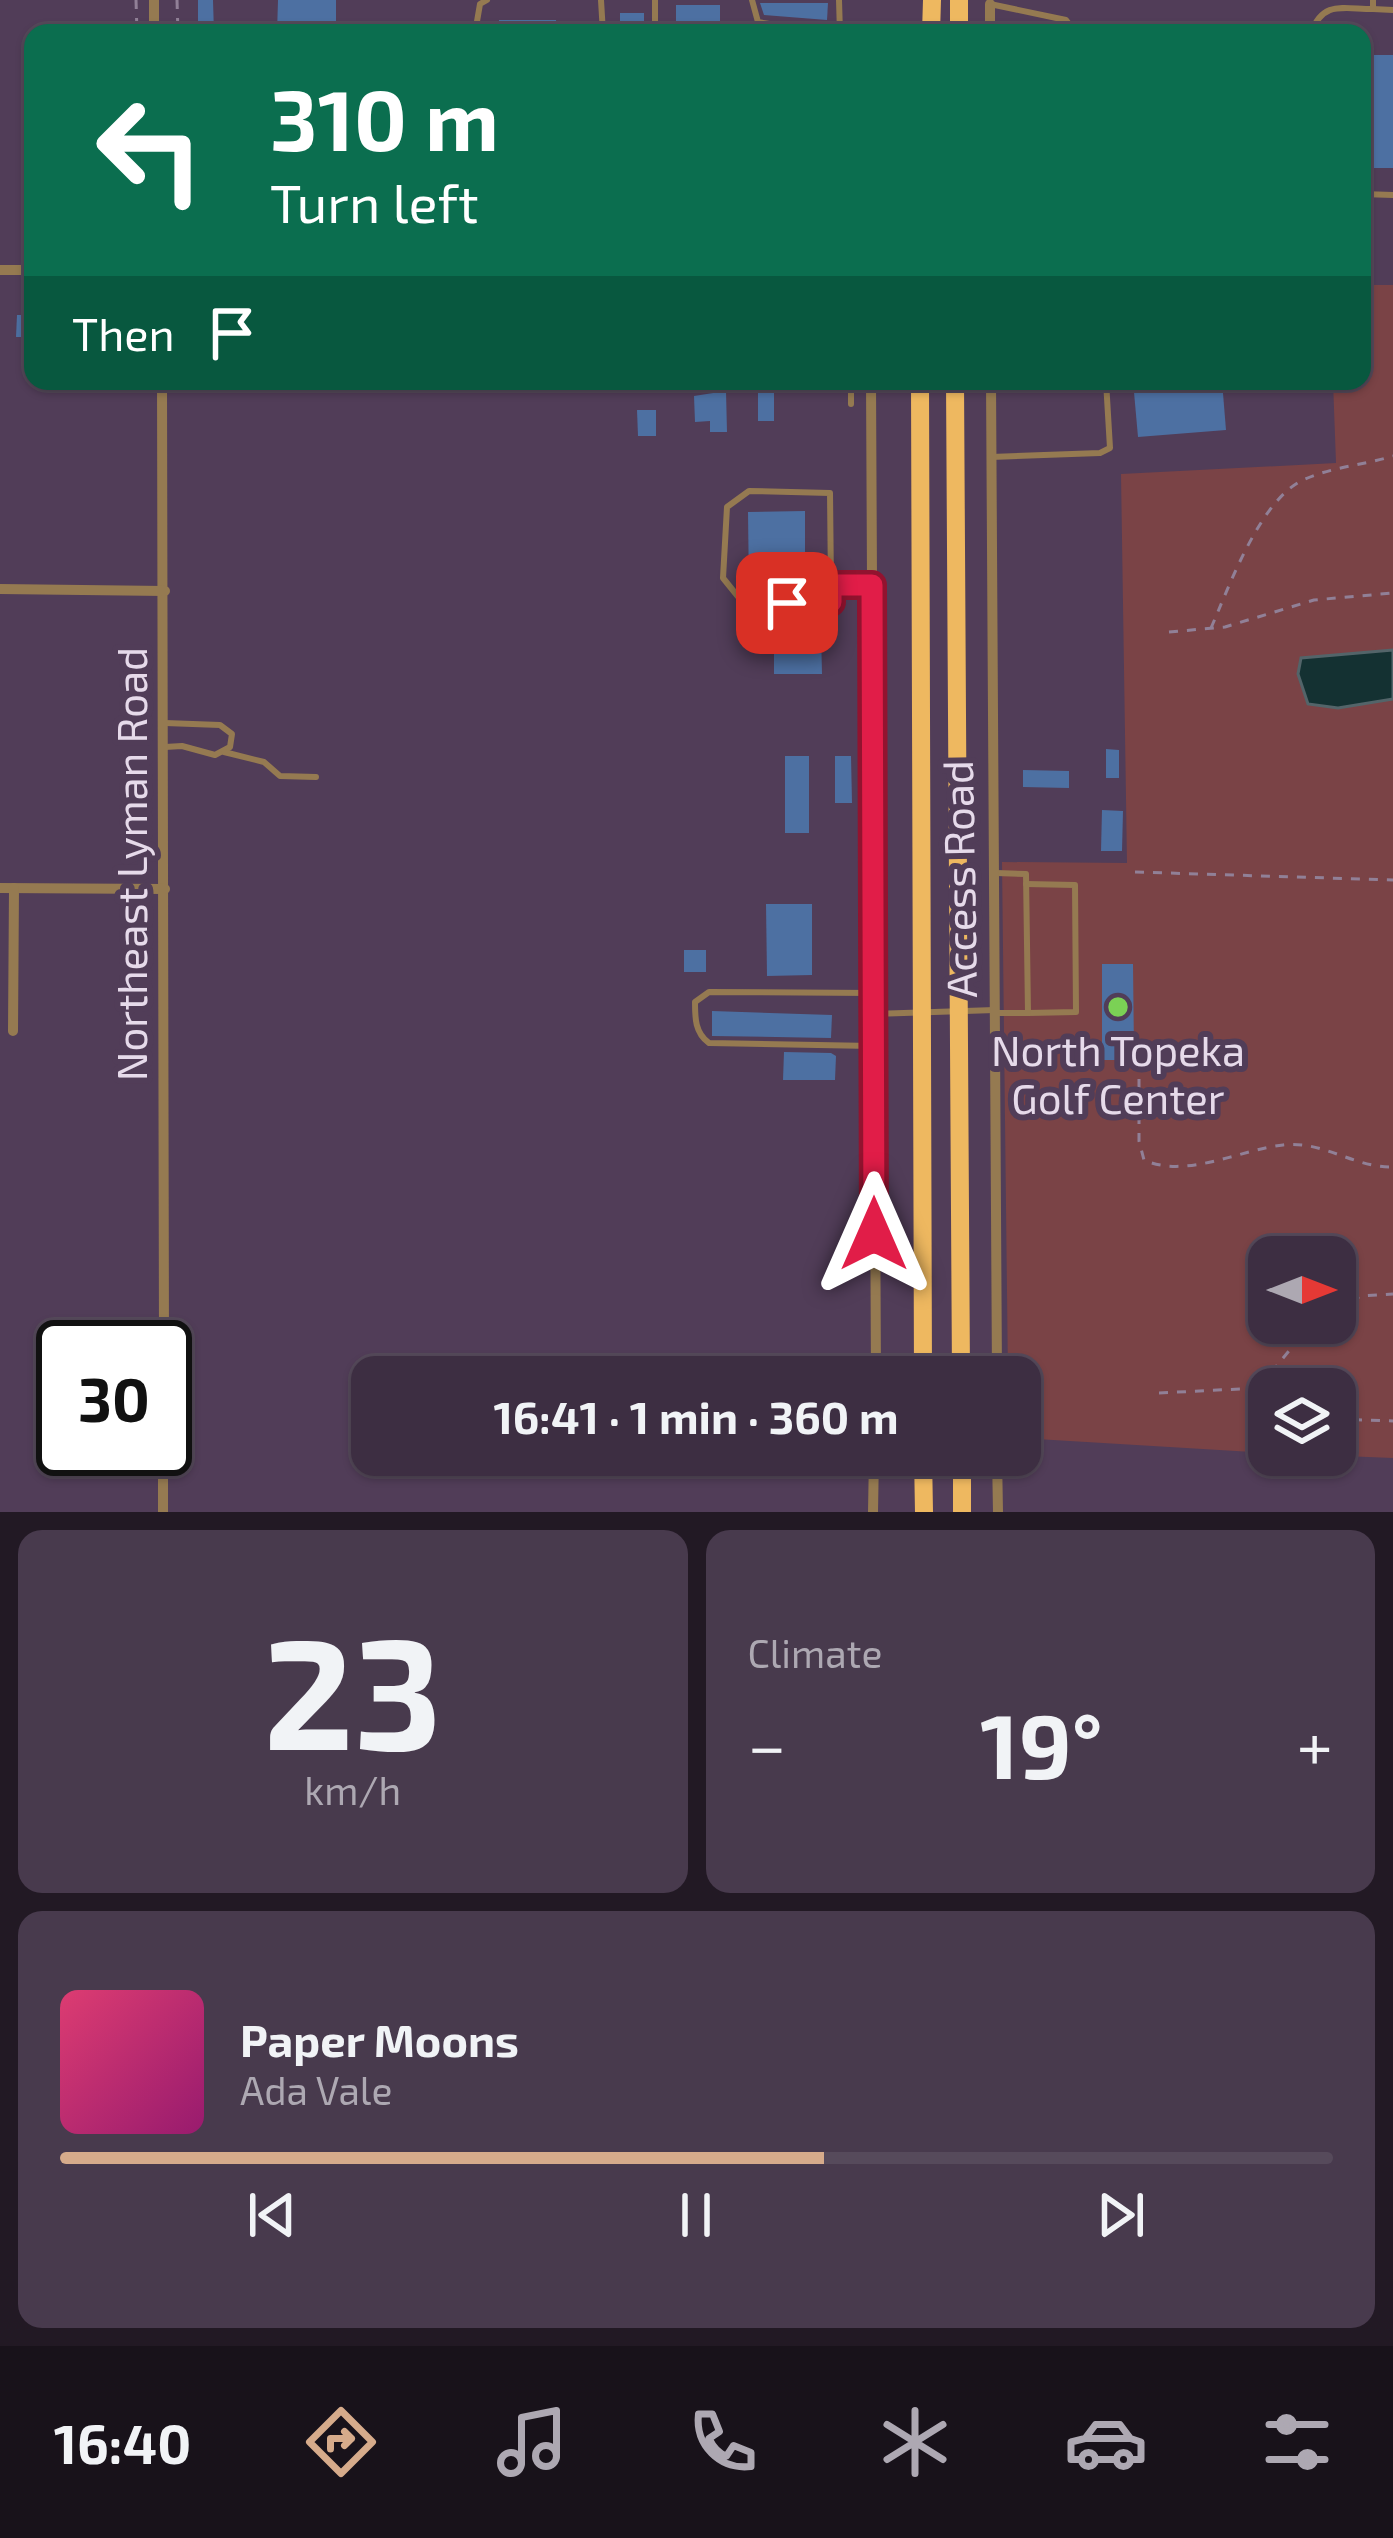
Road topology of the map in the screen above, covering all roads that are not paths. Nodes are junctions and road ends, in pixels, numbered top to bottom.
1 (752, 0) edge
2 (989, 4) joint
3 (1373, 4) edge
4 (1393, 10) edge
5 (766, 24) edge
6 (990, 24) edge
7 (1069, 24) edge
8 (1314, 24) edge
9 (162, 390) edge
10 (852, 390) edge
11 (872, 390) edge
12 (920, 390) edge
13 (955, 390) edge
14 (991, 390) edge
15 (1107, 390) edge
16 (851, 404) dead end
17 (991, 457) junction
18 (831, 585) junction
19 (872, 585) junction
20 (0, 589) edge
21 (165, 591) junction
22 (165, 723) junction
23 (165, 747) junction
24 (224, 752) junction
25 (316, 777) dead end
26 (992, 872) junction
27 (1026, 884) junction
28 (0, 888) edge
29 (14, 888) junction
30 (165, 889) junction
31 (873, 993) junction
32 (958, 1011) junction
33 (921, 1012) junction
34 (995, 1012) junction
35 (1028, 1012) junction
36 (873, 1014) junction
37 (13, 1030) dead end
38 (873, 1046) junction
39 (164, 1320) edge
40 (876, 1356) edge
41 (923, 1356) edge
42 (961, 1356) edge
43 (997, 1356) edge
44 (163, 1476) edge
45 (874, 1476) edge
46 (923, 1476) edge
47 (962, 1476) edge
48 (997, 1476) edge
49 (163, 1512) edge
50 (873, 1512) edge
51 (924, 1512) edge
52 (962, 1512) edge
53 (998, 1512) edge

1 - 5 lane
2 - 6 street
2 - 7 lane
3 - 4 lane
3 - 8 lane
9 - 21 street, Northeast Lyman Road
10 - 16 lane
11 - 19 street
12 - 33 highway
13 - 32 highway
14 - 17 street, Access Road
15 - 17 lane
17 - 26 street, Access Road
18 - 18 lane
18 - 19 lane
19 - 31 street
20 - 21 street
21 - 22 street, Northeast Lyman Road
22 - 23 street, Northeast Lyman Road
22 - 24 lane
23 - 24 lane
23 - 30 street, Northeast Lyman Road
24 - 25 lane
26 - 27 lane
26 - 34 street, Access Road
27 - 35 lane
27 - 35 lane
28 - 29 street
29 - 30 street
29 - 37 street
30 - 39 street, Northeast Lyman Road
31 - 36 street
31 - 38 lane
32 - 33 lane
32 - 34 lane
32 - 42 highway
33 - 36 lane
33 - 41 highway
34 - 35 lane
34 - 43 street, Access Road
36 - 38 street
38 - 40 street
44 - 49 street
45 - 50 street
46 - 51 highway
47 - 52 highway
48 - 53 street

